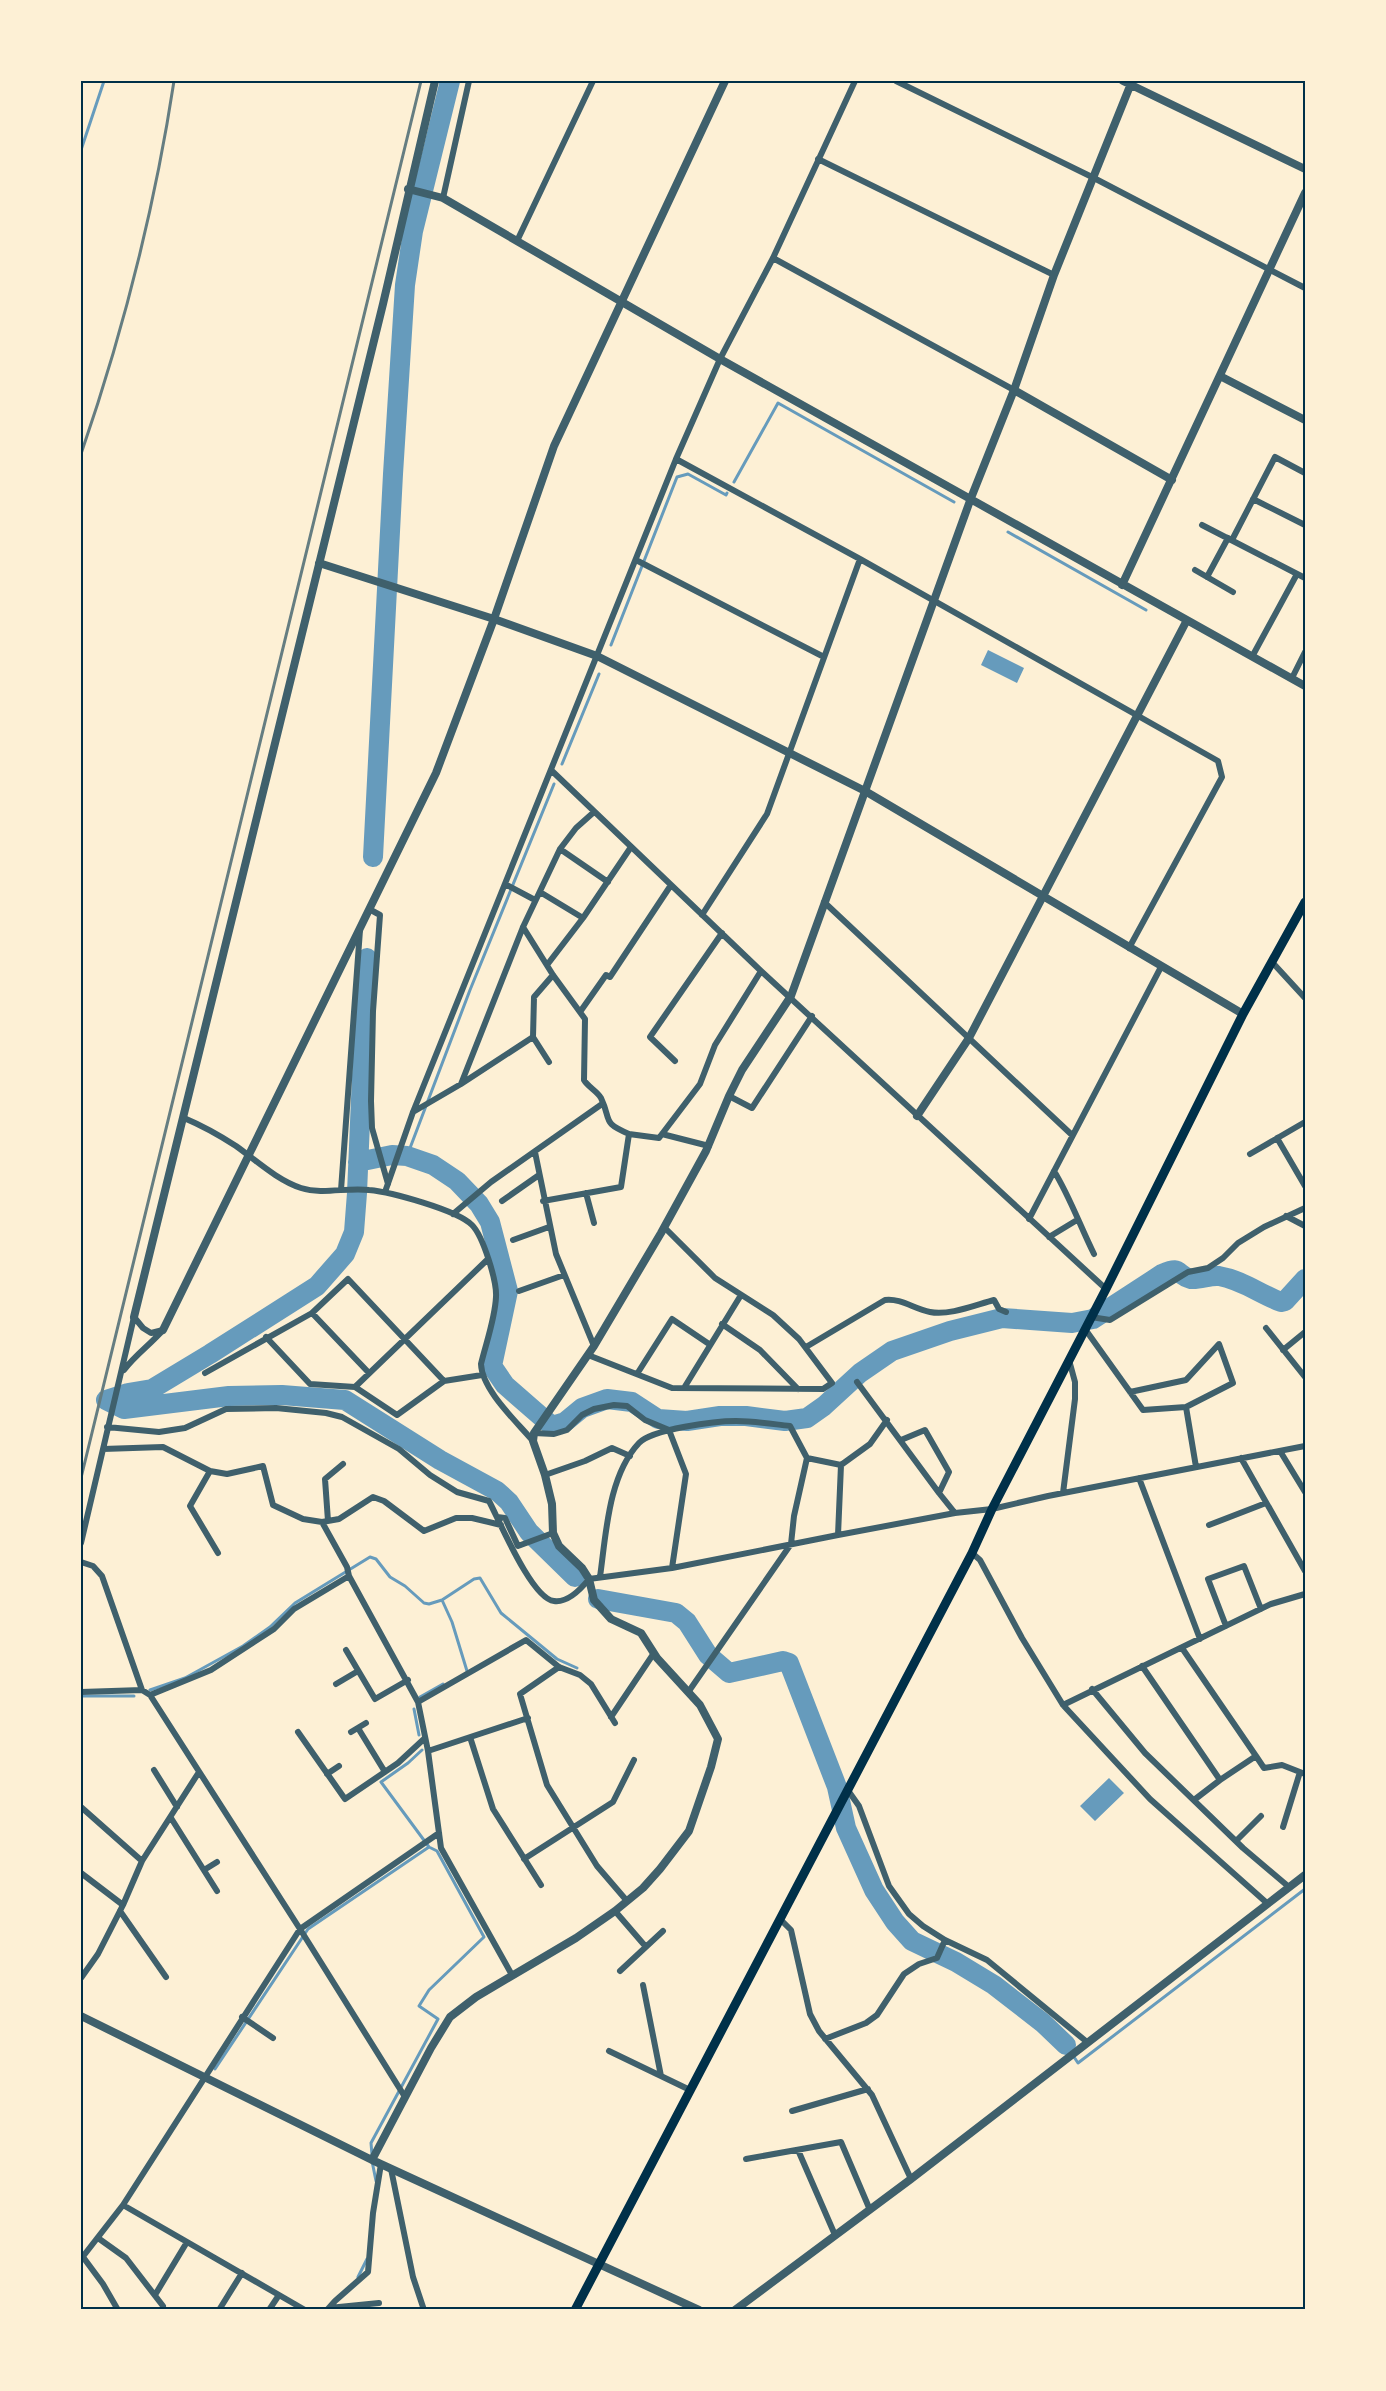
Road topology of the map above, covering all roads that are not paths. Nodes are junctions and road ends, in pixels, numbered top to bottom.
1 (435, 81) edge
2 (469, 81) edge
3 (593, 81) edge
4 (724, 81) edge
5 (855, 81) edge
6 (896, 81) edge
7 (1128, 82) edge
8 (818, 159) junction
9 (1305, 169) edge
10 (1092, 177) junction
11 (411, 189) junction
12 (1305, 193) edge
13 (443, 198) junction
14 (517, 241) junction
15 (773, 258) junction
16 (1269, 268) junction
17 (1053, 275) junction
18 (1305, 288) edge
19 (620, 301) junction
20 (720, 359) junction
21 (1220, 376) junction
22 (1014, 390) junction
23 (1305, 420) edge
24 (676, 459) junction
25 (1305, 473) edge
26 (1172, 480) junction
27 (971, 498) junction
28 (1253, 499) junction
29 (1202, 525) dead end
30 (1305, 525) edge
31 (1230, 539) junction
32 (860, 559) junction
33 (636, 560) junction
34 (319, 563) junction
35 (1195, 570) dead end
36 (1297, 574) junction
37 (1207, 577) junction
38 (1305, 578) edge
39 (1122, 585) junction
40 (1233, 592) dead end
41 (935, 601) junction
42 (494, 619) junction
43 (1187, 620) junction
44 (1305, 652) edge
45 (597, 656) junction
46 (1253, 656) junction
47 (824, 657) junction
48 (1292, 678) junction
49 (1305, 686) edge
50 (1138, 715) junction
51 (789, 752) junction
52 (551, 770) junction
53 (865, 791) junction
54 (594, 812) junction
55 (631, 847) junction
56 (560, 849) junction
57 (608, 882) junction
58 (506, 884) junction
59 (671, 885) junction
60 (540, 892) junction
61 (1042, 897) junction
62 (536, 900) junction
63 (1305, 902) edge
64 (824, 903) junction
65 (369, 909) junction
66 (702, 915) junction
67 (583, 918) junction
68 (360, 926) junction
69 (524, 927) junction
70 (722, 933) junction
71 (1129, 948) junction
72 (1272, 962) junction
73 (547, 965) junction
74 (1161, 967) junction
75 (761, 971) junction
76 (553, 975) junction
77 (791, 996) junction
78 (1305, 998) edge
79 (580, 1012) junction
80 (1243, 1014) junction
81 (812, 1016) junction
82 (534, 1037) junction
83 (969, 1038) junction
84 (675, 1061) dead end
85 (549, 1062) dead end
86 (461, 1084) junction
87 (729, 1096) junction
88 (602, 1104) junction
89 (412, 1112) junction
90 (917, 1116) junction
91 (184, 1118) junction
92 (1305, 1122) edge
93 (629, 1134) junction
94 (662, 1134) junction
95 (1072, 1135) junction
96 (1277, 1138) junction
97 (708, 1146) junction
98 (535, 1152) junction
99 (1250, 1154) dead end
100 (250, 1156) junction
101 (1054, 1171) junction
102 (539, 1175) junction
103 (388, 1185) junction
104 (1305, 1186) edge
105 (344, 1190) junction
106 (385, 1192) junction
107 (586, 1193) junction
108 (502, 1201) dead end
109 (543, 1201) junction
110 (1305, 1208) edge
111 (453, 1214) junction
112 (1286, 1216) junction
113 (1029, 1219) junction
114 (1077, 1220) junction
115 (594, 1223) dead end
116 (1305, 1226) edge
117 (549, 1227) junction
118 (664, 1227) junction
119 (1049, 1237) junction
120 (513, 1240) dead end
121 (1094, 1254) dead end
122 (488, 1259) junction
123 (564, 1275) junction
124 (1106, 1289) junction
125 (519, 1291) dead end
126 (741, 1295) junction
127 (1006, 1312) dead end
128 (312, 1313) junction
129 (134, 1317) junction
130 (1091, 1317) junction
131 (722, 1324) junction
132 (1266, 1328) dead end
133 (1085, 1329) junction
134 (163, 1330) junction
135 (1305, 1332) edge
136 (266, 1337) junction
137 (405, 1339) junction
138 (709, 1344) junction
139 (594, 1346) junction
140 (806, 1347) junction
141 (1283, 1350) junction
142 (588, 1355) junction
143 (1069, 1360) junction
144 (205, 1373) dead end
145 (369, 1373) junction
146 (637, 1374) junction
147 (482, 1375) junction
148 (121, 1377) junction
149 (1305, 1377) edge
150 (444, 1382) junction
151 (857, 1382) dead end
152 (355, 1387) junction
153 (684, 1388) junction
154 (798, 1389) junction
155 (1130, 1392) junction
156 (1186, 1407) junction
157 (887, 1420) junction
158 (107, 1427) junction
159 (669, 1430) junction
160 (535, 1433) junction
161 (902, 1440) junction
162 (1305, 1446) edge
163 (103, 1449) junction
164 (1280, 1451) junction
165 (630, 1456) junction
166 (807, 1458) junction
167 (1241, 1458) junction
168 (343, 1464) dead end
169 (841, 1465) junction
170 (1196, 1467) junction
171 (210, 1471) junction
172 (545, 1474) junction
173 (1139, 1478) junction
174 (1305, 1492) edge
175 (939, 1493) junction
176 (1063, 1493) junction
177 (1266, 1503) junction
178 (992, 1509) junction
179 (955, 1513) junction
180 (497, 1517) junction
181 (325, 1522) junction
182 (501, 1525) junction
183 (1209, 1525) dead end
184 (553, 1533) junction
185 (838, 1535) junction
186 (81, 1543) edge
187 (792, 1544) junction
188 (218, 1553) dead end
189 (972, 1553) junction
190 (81, 1562) edge
191 (672, 1568) junction
192 (1305, 1571) edge
193 (349, 1572) junction
194 (600, 1577) junction
195 (589, 1579) junction
196 (1305, 1594) edge
197 (1261, 1609) junction
198 (1226, 1626) junction
199 (1200, 1639) junction
200 (1182, 1648) junction
201 (345, 1650) dead end
202 (654, 1653) junction
203 (559, 1666) junction
204 (1142, 1666) junction
205 (358, 1671) junction
206 (408, 1680) junction
207 (336, 1684) dead end
208 (1092, 1689) junction
209 (142, 1690) junction
210 (689, 1691) junction
211 (81, 1692) edge
212 (150, 1695) junction
213 (418, 1702) junction
214 (1063, 1705) junction
215 (528, 1718) junction
216 (366, 1723) dead end
217 (358, 1728) junction
218 (298, 1732) dead end
219 (351, 1732) dead end
220 (470, 1737) junction
221 (425, 1738) junction
222 (428, 1751) junction
223 (1256, 1756) junction
224 (634, 1760) dead end
225 (339, 1766) dead end
226 (154, 1770) dead end
227 (199, 1772) junction
228 (385, 1772) junction
229 (1303, 1773) edge
230 (327, 1774) junction
231 (1220, 1780) junction
232 (846, 1792) junction
233 (1194, 1800) junction
234 (81, 1806) edge
235 (177, 1807) junction
236 (1261, 1816) dead end
237 (171, 1818) junction
238 (1283, 1827) dead end
239 (573, 1828) junction
240 (439, 1833) junction
241 (1236, 1841) junction
242 (524, 1859) junction
243 (142, 1861) junction
244 (217, 1862) dead end
245 (204, 1870) junction
246 (81, 1873) edge
247 (1305, 1875) edge
248 (541, 1885) dead end
249 (1289, 1887) junction
250 (217, 1891) dead end
251 (627, 1901) junction
252 (1268, 1904) junction
253 (122, 1908) junction
254 (615, 1911) junction
255 (780, 1918) junction
256 (663, 1931) dead end
257 (303, 1933) junction
258 (945, 1940) junction
259 (646, 1947) junction
260 (620, 1971) dead end
261 (512, 1976) junction
262 (166, 1977) dead end
263 (81, 1978) edge
264 (643, 1985) dead end
265 (81, 2016) edge
266 (242, 2017) junction
267 (273, 2038) dead end
268 (825, 2039) junction
269 (1087, 2042) junction
270 (609, 2051) dead end
271 (204, 2075) junction
272 (661, 2076) junction
273 (868, 2089) junction
274 (690, 2090) junction
275 (402, 2092) junction
276 (792, 2111) dead end
277 (798, 2150) junction
278 (746, 2159) dead end
279 (372, 2160) junction
280 (381, 2164) junction
281 (391, 2169) junction
282 (910, 2179) junction
283 (123, 2205) junction
284 (870, 2210) junction
285 (835, 2235) junction
286 (98, 2238) junction
287 (187, 2242) junction
288 (82, 2255) edge
289 (599, 2264) junction
290 (242, 2273) junction
291 (154, 2295) junction
292 (279, 2295) junction
293 (379, 2303) dead end
294 (163, 2306) dead end
295 (328, 2309) edge
296 (118, 2310) edge
297 (219, 2310) edge
298 (269, 2310) edge
299 (305, 2310) edge
300 (424, 2310) edge
301 (575, 2310) edge
302 (699, 2310) edge
303 (735, 2310) edge

1 - 11 street
2 - 13 street
3 - 14 street
4 - 19 street
5 - 8 street
6 - 10 street
7 - 9 street
7 - 10 street
8 - 15 street
8 - 17 street
10 - 16 street
10 - 17 street
11 - 13 street
11 - 34 street
12 - 16 street
13 - 14 street
14 - 19 street
15 - 20 street
15 - 22 street
16 - 18 street
16 - 21 street
17 - 22 street
19 - 20 street
19 - 42 street
20 - 24 street
20 - 27 street
21 - 23 street
21 - 26 street
22 - 26 street
22 - 27 street
24 - 32 street
24 - 33 street
25 - 28 street
26 - 39 street
27 - 39 street
27 - 41 street
28 - 30 street
28 - 31 street
29 - 31 street
31 - 36 street
31 - 37 street
32 - 41 street
32 - 47 street
33 - 45 street
33 - 47 street
34 - 42 street
34 - 91 street
35 - 37 street
36 - 38 street
36 - 46 street
37 - 40 street
39 - 43 street
41 - 50 street
41 - 53 street
42 - 45 street
42 - 65 street
43 - 46 street
43 - 50 street
44 - 48 street
45 - 51 street
45 - 52 street
46 - 48 street
47 - 51 street
48 - 49 street
50 - 61 street
50 - 71 street
51 - 53 street
51 - 66 street
52 - 54 street
52 - 58 street
53 - 61 street
53 - 64 street
54 - 55 street
54 - 56 street
55 - 57 street
55 - 59 street
56 - 57 street
56 - 60 street
57 - 67 street
58 - 62 street
58 - 89 street
59 - 66 street
59 - 79 street
60 - 62 street
60 - 67 street
61 - 71 street
61 - 83 street
62 - 69 street
63 - 72 main road
64 - 77 street
64 - 83 street
65 - 68 street
65 - 103 street
66 - 70 street
67 - 73 street
68 - 100 street
68 - 105 street
69 - 73 street
69 - 86 street
70 - 75 street
70 - 84 street
71 - 74 street
72 - 78 street
72 - 80 main road
73 - 76 street
74 - 80 street
74 - 95 street
75 - 77 street
75 - 94 street
76 - 79 street
76 - 82 street
77 - 81 street
77 - 87 street
79 - 88 street
80 - 124 main road
81 - 87 street
81 - 90 street
82 - 85 street
82 - 86 street
83 - 90 street
83 - 95 street
86 - 89 street
87 - 97 street
88 - 93 street
88 - 98 street
89 - 103 street
90 - 113 street
91 - 100 street
91 - 129 street
92 - 96 street
93 - 94 street
93 - 107 street
94 - 97 street
95 - 101 street
96 - 99 street
96 - 104 street
97 - 118 street
98 - 102 street
98 - 111 street
100 - 105 street
100 - 134 street
101 - 113 street
101 - 114 street
102 - 108 street
102 - 109 street
103 - 106 street
105 - 106 street
106 - 111 street
107 - 109 street
107 - 115 street
109 - 117 street
110 - 112 street
111 - 122 street
112 - 116 street
112 - 130 street
113 - 119 street
114 - 119 street
114 - 121 street
117 - 120 street
117 - 123 street
118 - 126 street
118 - 139 street
119 - 124 street
122 - 137 street
122 - 147 street
123 - 125 street
123 - 139 street
124 - 130 main road
126 - 131 street
126 - 140 street
127 - 140 street
128 - 136 street
128 - 137 street
128 - 145 street
129 - 134 street
129 - 148 street
130 - 133 main road
131 - 138 street
131 - 154 street
132 - 141 street
133 - 143 main road
133 - 155 street
134 - 148 street
135 - 141 street
136 - 144 street
136 - 152 street
137 - 145 street
137 - 150 street
138 - 146 street
138 - 153 street
139 - 142 street
140 - 154 street
141 - 149 street
142 - 146 street
142 - 160 street
143 - 176 street
143 - 178 main road
145 - 152 street
146 - 153 street
147 - 150 street
147 - 160 street
148 - 158 street
150 - 152 street
151 - 157 street
153 - 154 street
155 - 156 street
155 - 156 street
156 - 170 street
157 - 161 street
157 - 169 street
158 - 163 street
158 - 180 street
159 - 160 street
159 - 165 street
159 - 166 street
159 - 191 street
160 - 172 street
161 - 175 street
161 - 175 street
162 - 164 street
163 - 171 street
163 - 186 street
164 - 167 street
164 - 174 street
165 - 172 street
165 - 194 street
166 - 169 street
166 - 187 street
167 - 170 street
167 - 177 street
168 - 181 street
169 - 185 street
170 - 173 street
171 - 181 street
171 - 188 street
172 - 184 street
173 - 176 street
173 - 199 street
175 - 179 street
176 - 178 street
177 - 183 street
177 - 192 street
178 - 179 street
178 - 189 main road
179 - 185 street
180 - 182 street
180 - 184 street
181 - 182 street
181 - 193 street
182 - 195 street
184 - 195 street
185 - 187 street
187 - 191 street
187 - 210 street
189 - 214 street
189 - 232 main road
190 - 209 street
191 - 194 street
193 - 206 street
193 - 212 street
194 - 195 street
195 - 202 street
196 - 197 street
197 - 198 street
197 - 198 street
198 - 199 street
199 - 200 street
200 - 204 street
200 - 223 street
201 - 205 street
202 - 203 street
202 - 210 street
203 - 213 street
203 - 215 street
204 - 208 street
204 - 231 street
205 - 206 street
205 - 207 street
206 - 213 street
208 - 214 street
208 - 233 street
209 - 211 street
209 - 212 street
210 - 251 street
212 - 227 street
213 - 221 street
214 - 252 street
215 - 220 street
215 - 239 street
216 - 217 street
217 - 219 street
217 - 228 street
218 - 230 street
220 - 222 street
220 - 242 street
221 - 222 street
221 - 228 street
222 - 240 street
223 - 229 street
223 - 231 street
224 - 239 street
225 - 230 street
226 - 235 street
227 - 235 street
227 - 257 street
228 - 230 street
229 - 238 street
231 - 233 street
232 - 255 main road
232 - 258 street
233 - 241 street
234 - 243 street
235 - 237 street
236 - 241 street
237 - 243 street
237 - 245 street
239 - 242 street
239 - 251 street
240 - 257 street
240 - 261 street
241 - 249 street
242 - 248 street
243 - 253 street
244 - 245 street
245 - 250 street
246 - 253 street
247 - 249 street
249 - 252 street
251 - 254 street
252 - 269 street
253 - 262 street
253 - 263 street
254 - 259 street
254 - 261 street
255 - 268 street
255 - 274 main road
256 - 259 street
257 - 266 street
257 - 275 street
258 - 268 street
258 - 269 street
259 - 260 street
261 - 275 street
264 - 272 street
265 - 271 street
266 - 267 street
266 - 271 street
268 - 273 street
269 - 282 street
270 - 272 street
271 - 279 street
271 - 283 street
272 - 274 street
273 - 276 street
273 - 282 street
274 - 289 main road
275 - 279 street
277 - 278 street
277 - 284 street
277 - 285 street
279 - 280 street
280 - 281 street
280 - 295 street
281 - 289 street
281 - 300 street
282 - 284 street
283 - 286 street
283 - 287 street
284 - 285 street
285 - 303 street
286 - 288 street
286 - 291 street
287 - 290 street
287 - 291 street
288 - 296 street
289 - 301 main road
289 - 302 street
290 - 292 street
290 - 297 street
291 - 294 street
292 - 298 street
292 - 299 street
293 - 295 street

